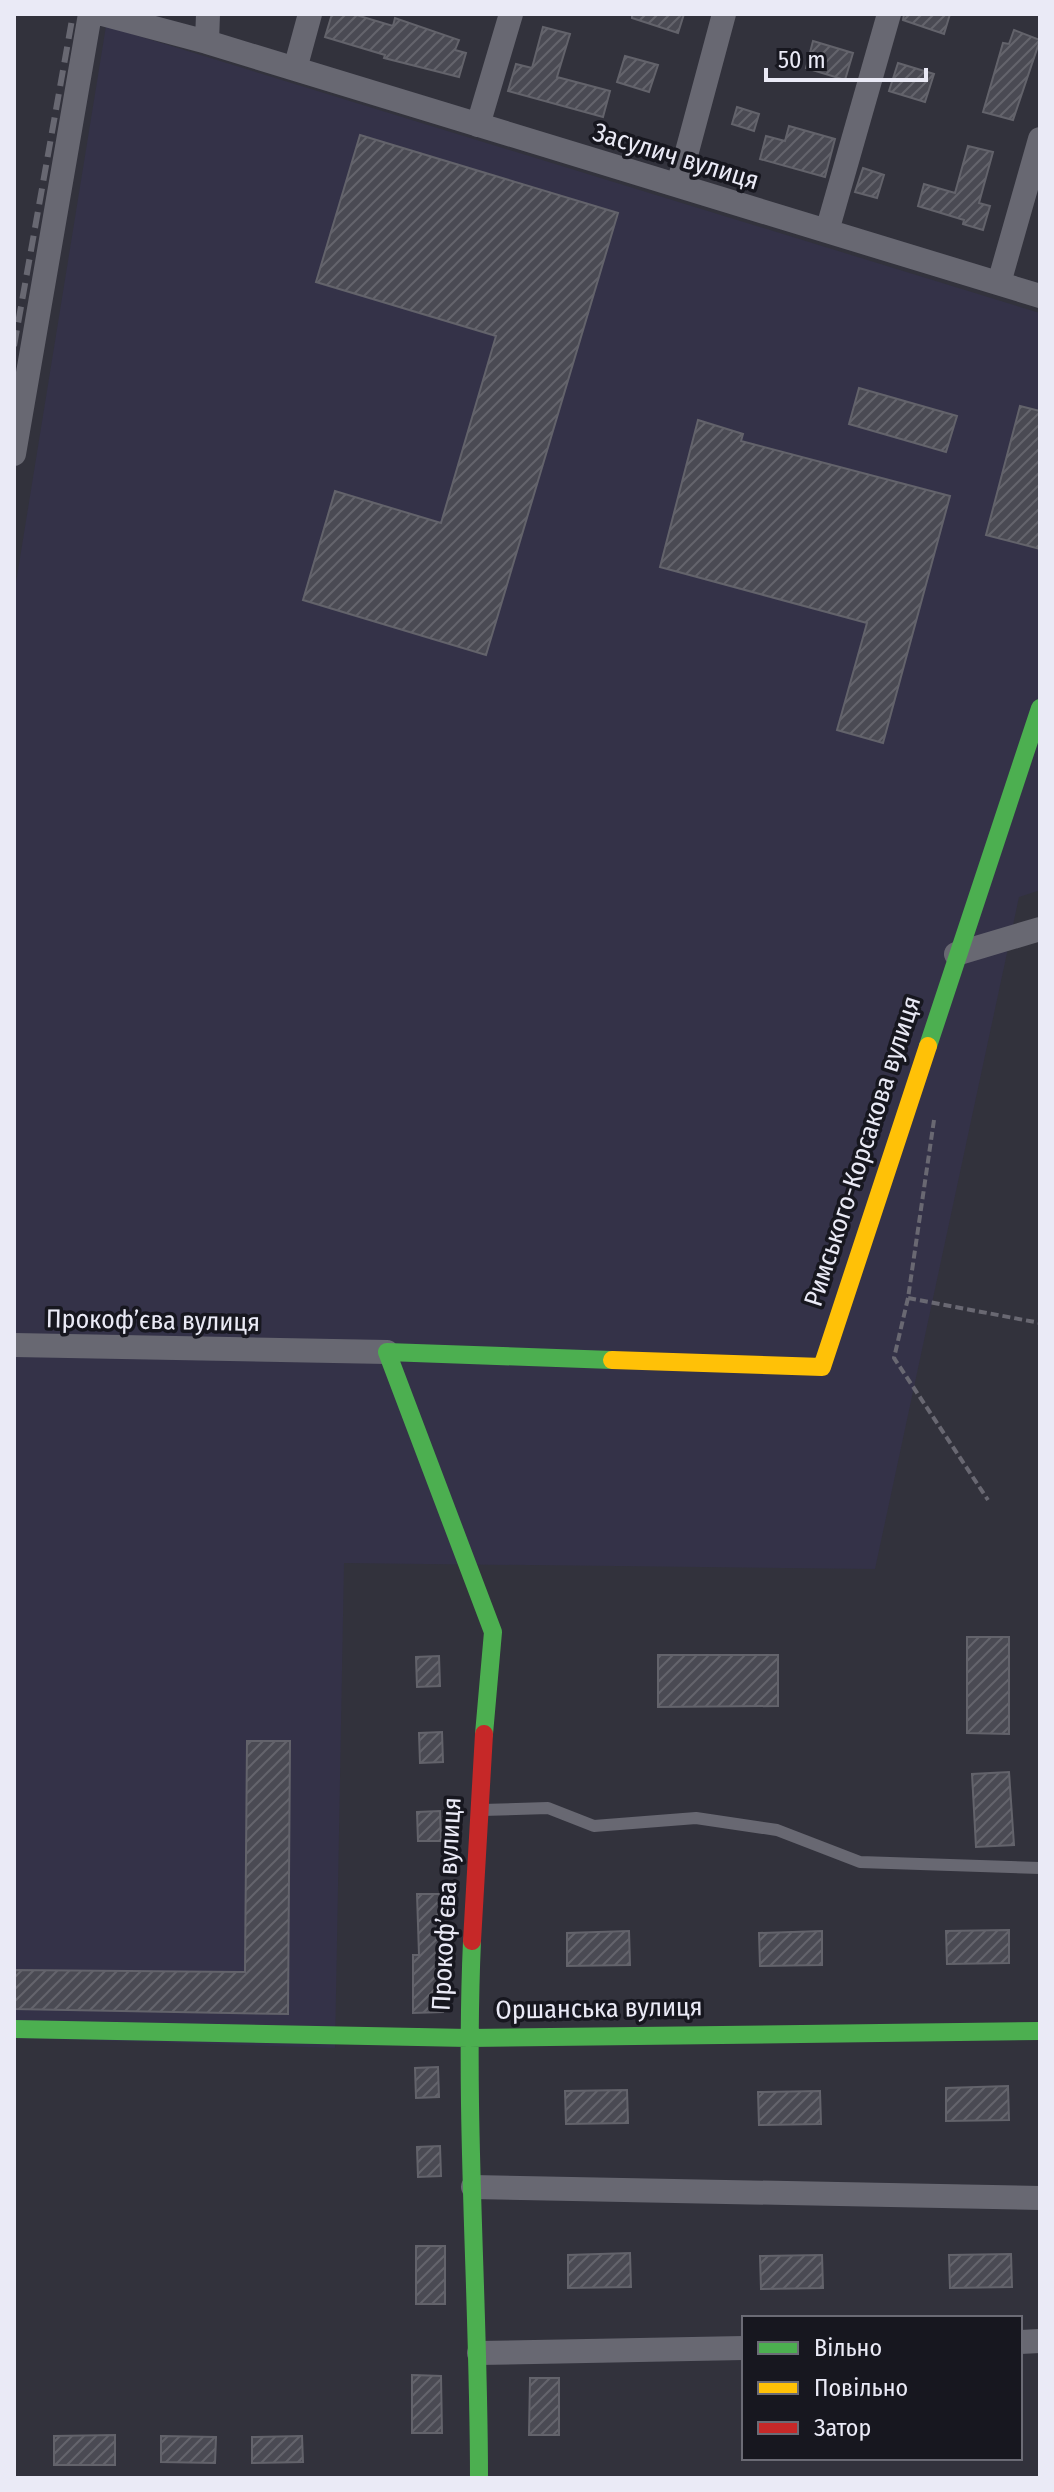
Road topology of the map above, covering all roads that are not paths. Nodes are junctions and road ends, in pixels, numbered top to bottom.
1 (90, 14) edge
2 (102, 14) edge
3 (208, 14) edge
4 (310, 14) edge
5 (511, 14) edge
6 (724, 14) edge
7 (889, 14) edge
8 (207, 42) junction
9 (295, 69) junction
10 (478, 125) junction
11 (1040, 139) edge
12 (678, 185) junction
13 (827, 231) junction
14 (999, 283) junction
15 (1040, 296) edge
16 (14, 454) edge
17 (1040, 708) edge
18 (1040, 929) edge
19 (956, 954) junction
20 (14, 1345) edge
21 (387, 1352) junction
22 (822, 1367) joint
23 (478, 1810) junction
24 (1040, 1868) edge
25 (14, 2029) edge
26 (1040, 2031) edge
27 (468, 2038) junction
28 (473, 2187) junction
29 (1040, 2198) edge
30 (742, 2348) edge
31 (479, 2353) junction
32 (479, 2478) edge

1 - 16 street
2 - 8 street, Засулич вулиця
3 - 8 street
4 - 9 street
5 - 10 street
6 - 12 street
7 - 13 street
8 - 9 street, Засулич вулиця
9 - 10 street, Засулич вулиця
10 - 12 street, Засулич вулиця
11 - 14 street
12 - 13 street, Засулич вулиця
13 - 14 street, Засулич вулиця
14 - 15 street, Засулич вулиця
17 - 19 street, Римського-Корсакова вулиця
18 - 19 street
19 - 22 street, Римського-Корсакова вулиця
20 - 21 street, Прокоф’єва вулиця
21 - 22 street, Прокоф’єва вулиця
21 - 23 street, Прокоф’єва вулиця
23 - 24 lane
23 - 27 street, Прокоф’єва вулиця
25 - 27 street, Оршанська вулиця
26 - 27 street, Оршанська вулиця
27 - 28 street, Прокоф’єва вулиця
28 - 29 street
28 - 31 street, Прокоф’єва вулиця
30 - 31 street
31 - 32 street, Прокоф’єва вулиця

